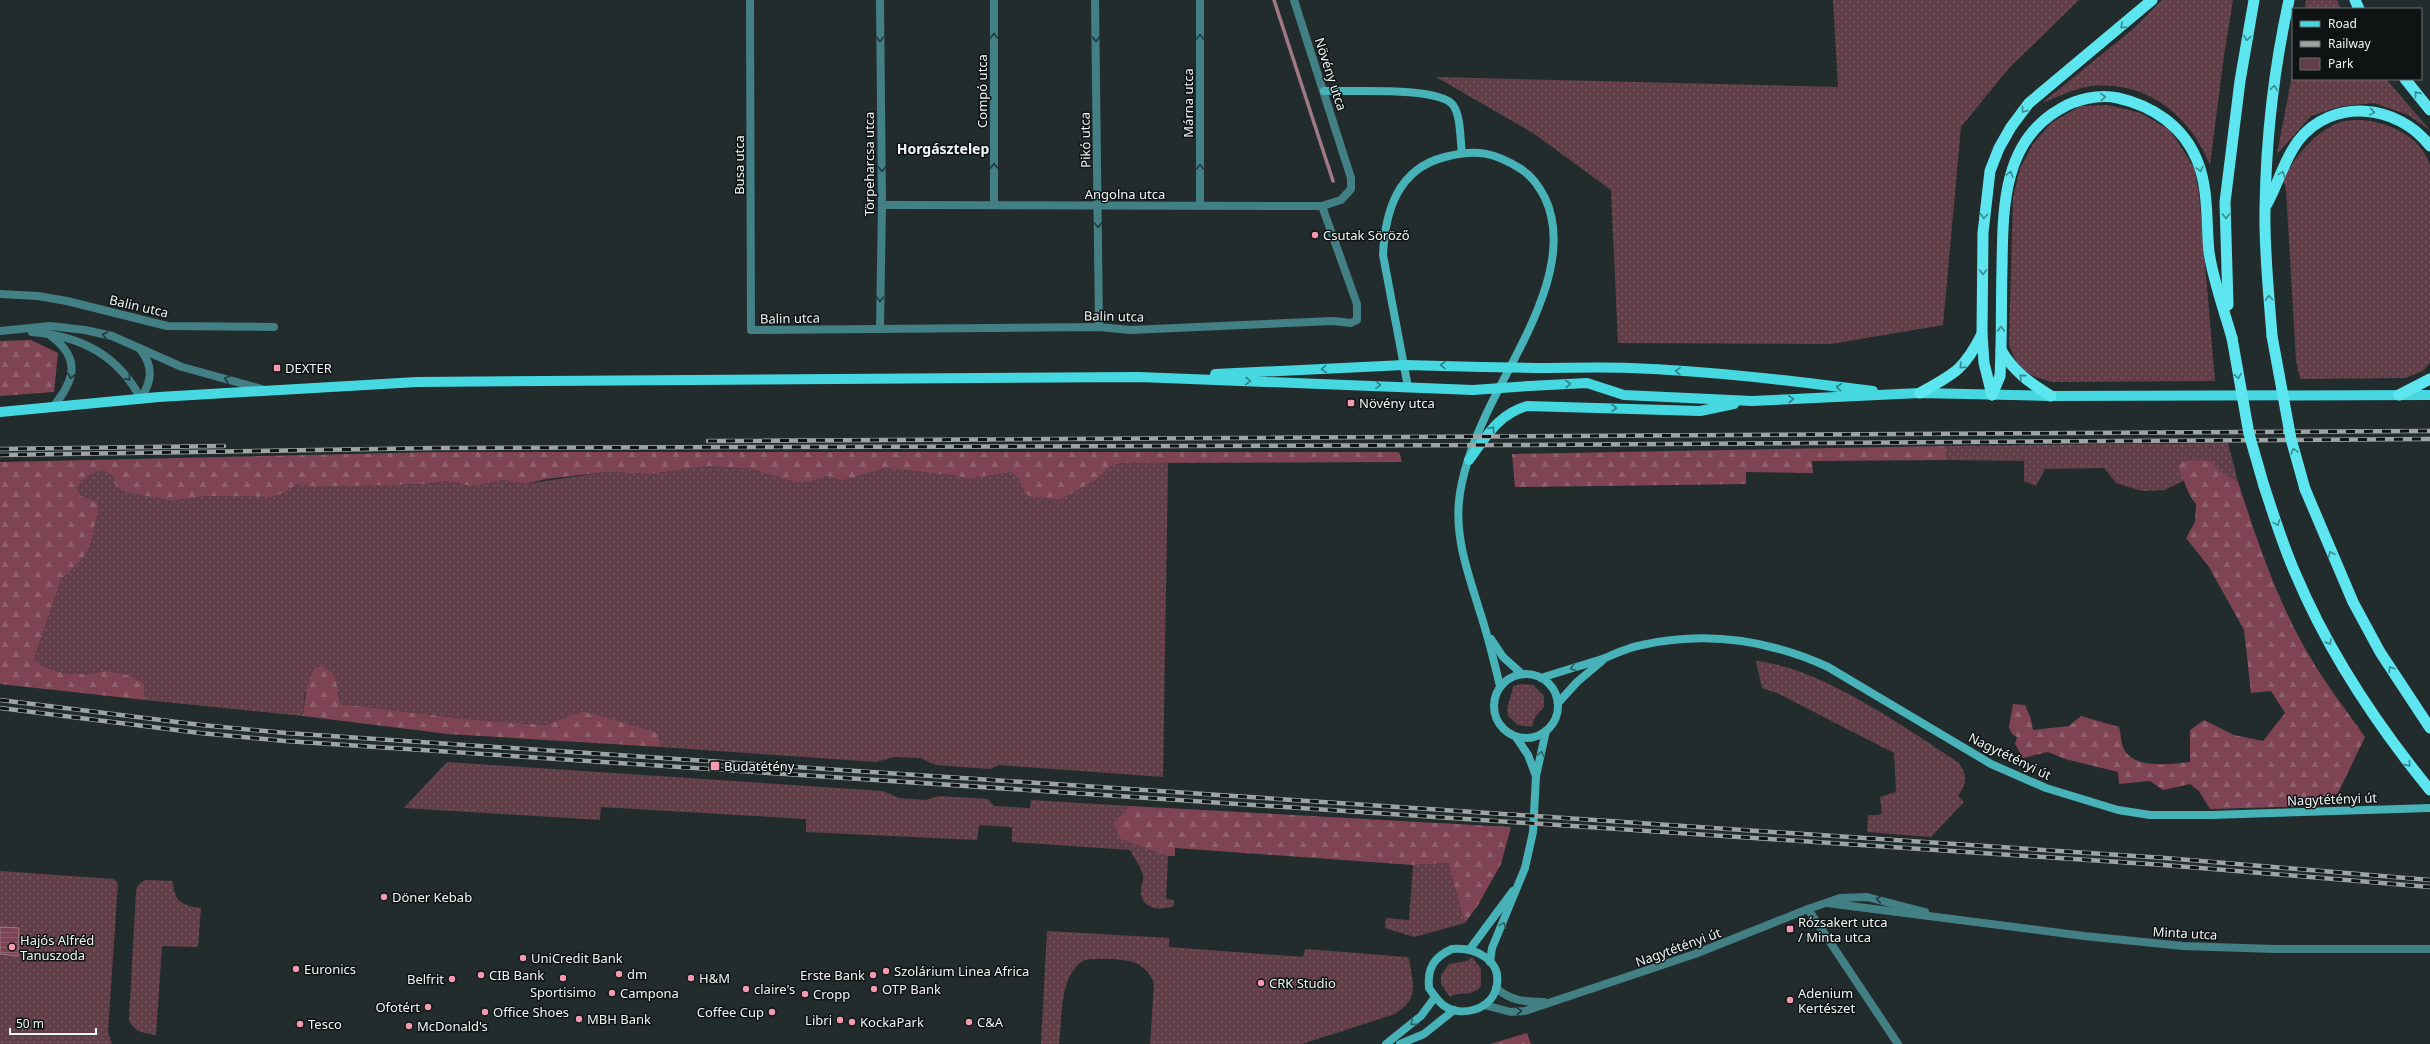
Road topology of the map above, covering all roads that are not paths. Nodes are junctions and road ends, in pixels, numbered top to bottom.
1 (750, 0) edge
2 (880, 0) edge
3 (994, 0) edge
4 (1095, 0) edge
5 (1200, 0) edge
6 (1294, 0) edge
7 (2152, 0) edge
8 (2254, 0) edge
9 (2289, 0) edge
10 (2406, 80) edge
11 (1324, 91) junction
12 (2430, 110) edge
13 (2430, 146) edge
14 (1462, 153) junction
15 (1351, 178) joint
16 (882, 205) junction
17 (994, 205) junction
18 (1098, 206) junction
19 (1200, 206) junction
20 (1322, 206) junction
21 (2265, 209) junction
22 (0, 294) edge
23 (274, 327) dead end
24 (1099, 327) junction
25 (880, 329) junction
26 (13, 330) junction
27 (751, 330) joint
28 (0, 331) edge
29 (47, 333) junction
30 (1982, 334) junction
31 (2232, 338) junction
32 (138, 347) junction
33 (2001, 350) junction
34 (1404, 365) junction
35 (1139, 377) junction
36 (2430, 379) edge
37 (1408, 387) junction
38 (264, 390) junction
39 (1920, 393) junction
40 (1905, 395) junction
41 (1992, 395) junction
42 (2399, 395) junction
43 (2430, 395) edge
44 (2051, 396) junction
45 (141, 399) junction
46 (1752, 401) junction
47 (53, 407) junction
48 (0, 412) edge
49 (1468, 460) junction
50 (1487, 634) junction
51 (1605, 658) junction
52 (1522, 674) junction
53 (1541, 678) junction
54 (1500, 686) junction
55 (1558, 703) junction
56 (2430, 728) edge
57 (1546, 731) junction
58 (1516, 737) junction
59 (1536, 776) junction
60 (2430, 790) edge
61 (2430, 808) edge
62 (1517, 886) junction
63 (1828, 903) junction
64 (1808, 909) junction
65 (1941, 917) junction
66 (1470, 949) junction
67 (2430, 949) edge
68 (1490, 962) junction
69 (1496, 988) junction
70 (1435, 997) junction
71 (1553, 1002) junction
72 (1484, 1005) junction
73 (1454, 1010) junction
74 (1386, 1044) edge
75 (1400, 1044) edge
76 (1898, 1044) edge

1 - 27 street, Busa utca
2 -> 16 street, Törpeharcsa utca
17 -> 3 street, Compó utca
4 -> 18 street, Pikó utca
19 -> 5 street, Márna utca
6 - 11 street, Növény utca
7 -> 30 highway
8 -> 31 highway
21 -> 9 highway
12 -> 10 highway
11 - 14 main road
11 - 15 street, Növény utca
21 -> 13 highway
14 - 34 main road
14 - 49 main road
15 - 20 street, Angolna utca
16 - 17 street, Angolna utca
16 -> 25 street, Törpeharcsa utca
17 - 18 street, Angolna utca
18 - 19 street, Angolna utca
18 -> 24 street, Pikó utca
19 - 20 street, Angolna utca
20 - 24 street, Balin utca
56 -> 21 highway, bridge
22 - 23 street, Balin utca
24 - 25 street, Balin utca
25 - 27 street, Balin utca
26 - 28 street
26 - 29 street
32 -> 26 street
29 -> 45 street
29 -> 47 street
30 -> 39 highway
30 - 41 highway
33 -> 31 highway
31 -> 60 highway, bridge
38 -> 32 street
32 - 45 street
33 - 41 highway
44 -> 33 highway
34 -> 35 main road
34 - 37 main road
40 -> 34 main road, bridge
35 -> 37 main road
35 - 38 main road
36 - 42 highway
37 -> 46 main road, bridge
38 - 45 main road
39 - 40 main road
39 - 41 main road
46 -> 40 main road
41 - 44 main road
42 - 43 main road
42 - 44 main road
45 - 47 main road
49 -> 46 main road
47 - 48 main road
49 - 50 main road
50 - 52 main road
50 - 54 main road
51 -> 53 main road, Nagytétényi út
51 - 55 main road, Nagytétényi út
51 - 61 main road, Nagytétényi út
52 - 53 main road
52 - 54 main road
53 - 55 main road
54 - 58 main road
55 - 57 main road
57 - 58 main road
59 -> 57 main road
58 - 59 main road
59 - 62 main road
62 - 66 main road
68 -> 62 main road
63 - 64 street, Minta utca
63 - 65 street, Minta utca
65 -> 63 street, Minta utca
64 - 71 street, Nagytétényi út
64 - 76 street
65 - 67 street, Minta utca
66 - 68 main road
66 - 70 main road
68 - 69 main road
69 - 71 street, Nagytétényi út
69 - 72 main road
70 - 73 main road
70 -> 74 main road
72 -> 71 street, Nagytétényi út
72 - 73 main road, Nagytétényi út
73 - 75 main road

